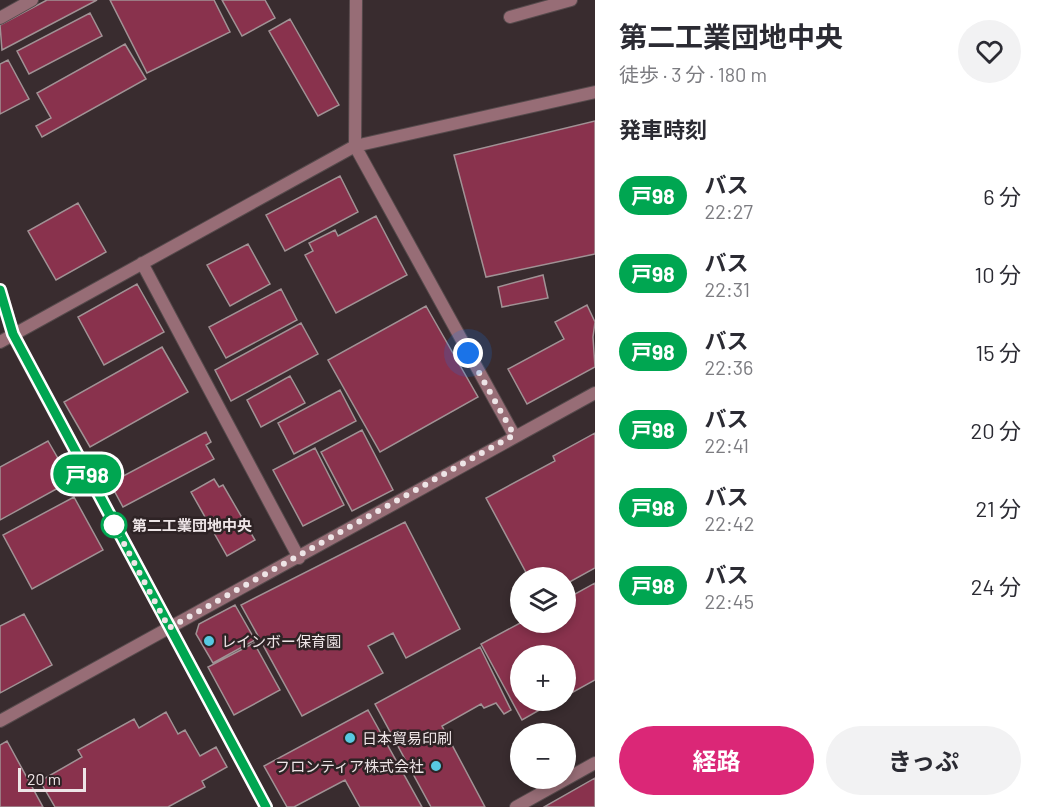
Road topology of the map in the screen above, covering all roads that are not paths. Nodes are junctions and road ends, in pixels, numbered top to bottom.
1 (32, 0) edge
2 (356, 0) edge
3 (571, 0) edge
4 (510, 17) dead end
5 (0, 18) edge
6 (595, 92) edge
7 (355, 146) junction
8 (141, 263) junction
9 (0, 290) edge
10 (13, 334) junction
11 (0, 342) edge
12 (595, 393) edge
13 (514, 435) junction
14 (298, 558) junction
15 (169, 628) junction
16 (0, 721) edge
17 (595, 763) edge
18 (266, 807) edge
19 (516, 807) edge

1 - 5 street
2 - 7 street
3 - 4 street
6 - 7 street
7 - 8 street
7 - 13 street
8 - 10 street
8 - 14 street
9 - 10 street
10 - 11 street
10 - 15 street
12 - 13 street
13 - 14 street
14 - 15 street
15 - 16 street
15 - 18 street
17 - 19 street

